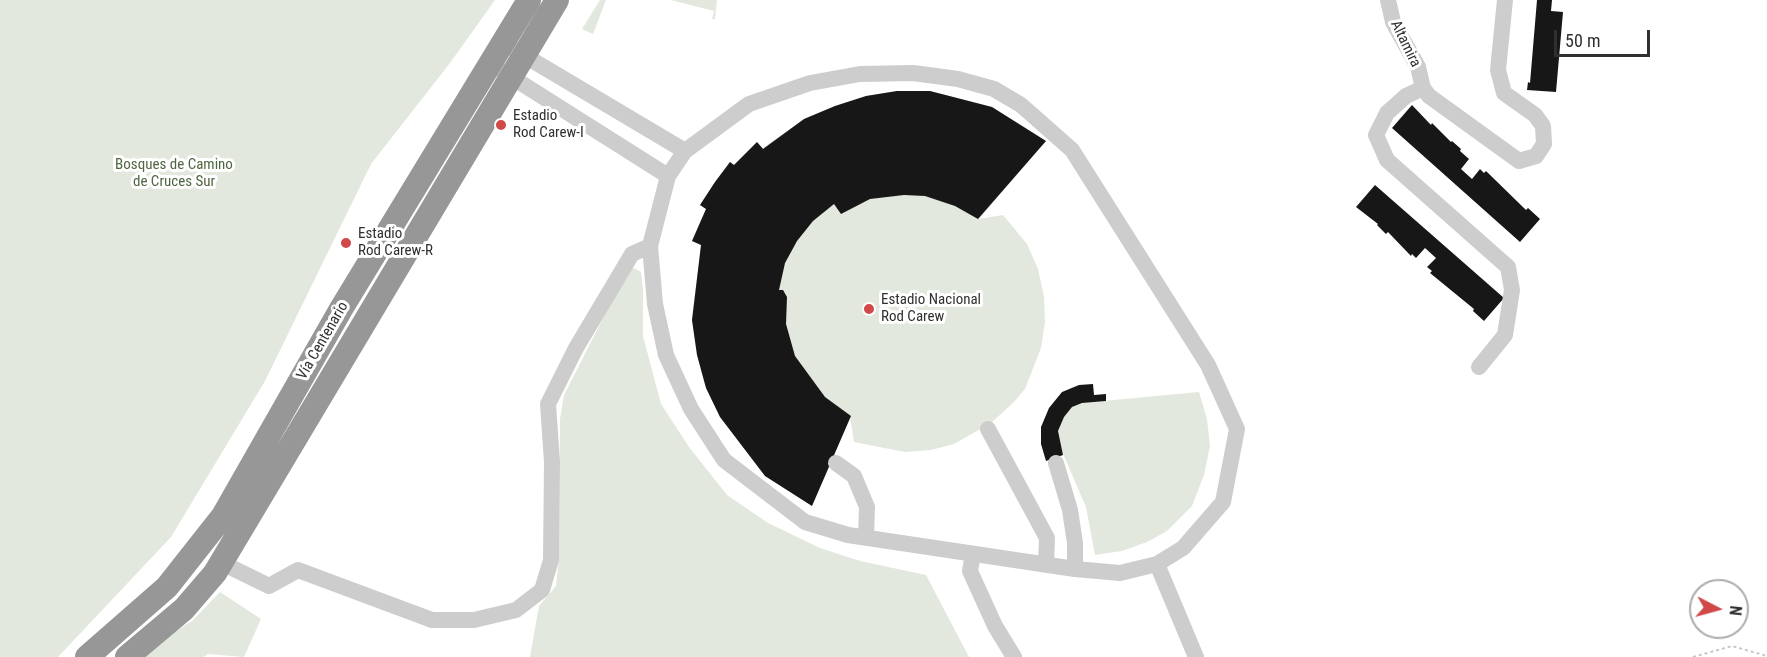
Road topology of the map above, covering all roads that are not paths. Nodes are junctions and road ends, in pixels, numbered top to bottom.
1 (1388, 0) edge
2 (1505, 0) edge
3 (529, 1) edge
4 (555, 6) edge
5 (504, 43) junction
6 (525, 56) junction
7 (491, 64) junction
8 (512, 78) junction
9 (1423, 88) junction
10 (685, 151) junction
11 (668, 176) junction
12 (650, 246) junction
13 (1479, 367) dead end
14 (988, 429) dead end
15 (836, 463) dead end
16 (1056, 463) dead end
17 (866, 538) junction
18 (973, 554) junction
19 (222, 563) junction
20 (1157, 564) junction
21 (1046, 565) junction
22 (1075, 569) junction
23 (87, 657) edge
24 (127, 657) edge
25 (1014, 657) edge
26 (1196, 657) edge

1 - 9 lane, Altamira
2 - 9 lane
3 - 5 highway, Vía Centenario
4 - 6 highway, Vía Centenario
5 - 6 lane
5 - 7 highway, Vía Centenario
6 - 8 highway, Vía Centenario
6 - 10 lane
7 - 8 lane
7 - 23 highway, Vía Centenario
8 - 11 lane
8 - 19 highway, Vía Centenario
9 - 13 lane
10 - 11 lane
10 - 20 lane
11 - 12 lane
12 - 17 lane
12 - 19 lane
14 - 21 lane
15 - 17 lane
16 - 22 lane
17 - 18 lane
18 - 21 lane
18 - 25 lane
19 - 24 highway, Vía Centenario
20 - 22 lane
20 - 26 lane
21 - 22 lane

